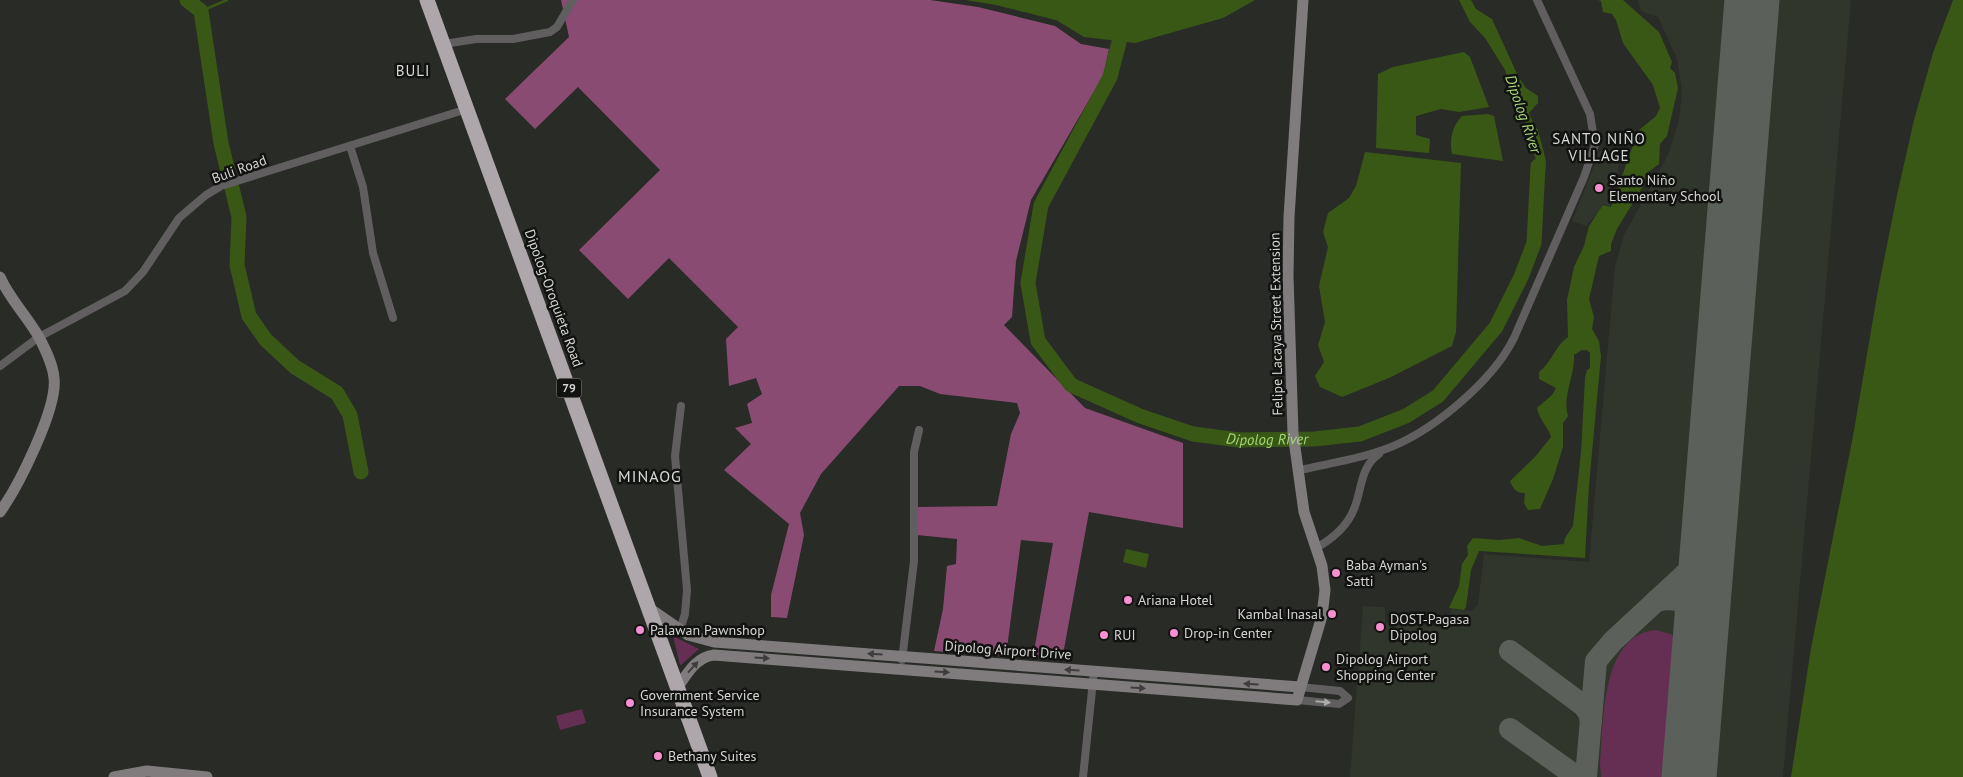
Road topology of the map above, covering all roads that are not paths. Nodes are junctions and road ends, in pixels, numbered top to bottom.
1 (428, 0) edge
2 (573, 0) edge
3 (1303, 0) edge
4 (1537, 0) edge
5 (444, 44) junction
6 (467, 109) junction
7 (350, 146) junction
8 (0, 277) edge
9 (393, 318) dead end
10 (39, 337) junction
11 (0, 366) edge
12 (681, 406) dead end
13 (920, 430) dead end
14 (1384, 450) junction
15 (1305, 469) dead end
16 (0, 512) edge
17 (1316, 548) junction
18 (649, 608) junction
19 (680, 630) junction
20 (714, 642) junction
21 (714, 655) junction
22 (902, 656) junction
23 (901, 669) junction
24 (1094, 672) junction
25 (1092, 684) junction
26 (678, 687) junction
27 (1300, 687) junction
28 (1297, 700) junction
29 (114, 777) edge
30 (207, 777) edge
31 (710, 777) edge
32 (1082, 777) edge

1 - 5 highway, Dipolog-Oroquieta Road / 79
2 - 5 street
3 - 17 main road, Felipe Lacaya Street Extension
4 - 14 street
5 - 6 highway, Dipolog-Oroquieta Road / 79
6 - 7 street, Buli Road
6 - 18 highway, Dipolog-Oroquieta Road / 79
7 - 9 street
7 - 10 street, Buli Road
8 - 10 main road
10 - 11 street, Buli Road
10 - 16 main road
12 - 19 street
13 - 22 street
14 - 15 street
14 - 17 street
17 - 27 main road, Felipe Lacaya Street Extension
18 - 19 main road, Dipolog Airport Drive
18 - 26 highway, Dipolog-Oroquieta Road / 79
19 - 20 main road, Dipolog Airport Drive
20 - 21 main road
22 -> 20 main road, Dipolog Airport Drive
21 -> 23 main road, Dipolog Airport Drive
26 -> 21 main road
22 - 23 street
24 -> 22 main road, Dipolog Airport Drive
23 -> 25 main road, Dipolog Airport Drive
24 - 25 street
27 -> 24 main road, Dipolog Airport Drive
25 -> 28 main road, Dipolog Airport Drive
25 - 32 street
26 - 31 highway, Dipolog-Oroquieta Road / 79
27 - 28 main road, Felipe Lacaya Street Extension
28 -> 27 street
29 - 30 main road

